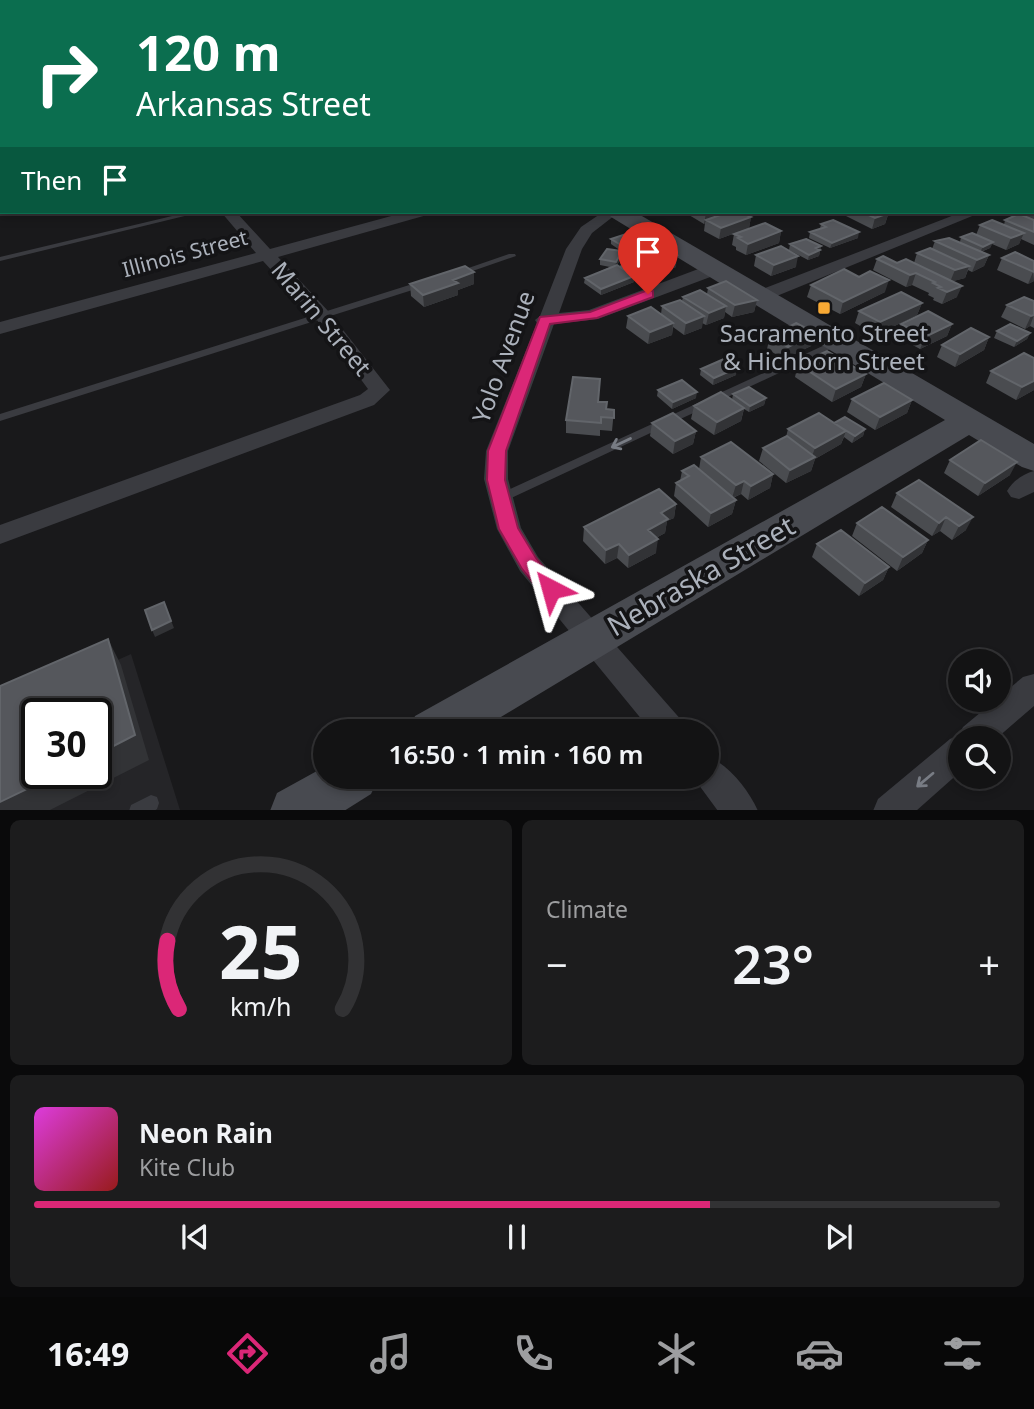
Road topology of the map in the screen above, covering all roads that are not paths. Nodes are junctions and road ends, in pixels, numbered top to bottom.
1 (189, 214) edge
2 (230, 214) edge
3 (415, 214) edge
4 (609, 214) edge
5 (622, 214) edge
6 (970, 214) edge
7 (267, 255) junction
8 (512, 256) dead end
9 (0, 259) edge
10 (715, 269) junction
11 (452, 275) edge
12 (428, 283) edge
13 (761, 296) junction
14 (323, 316) junction
15 (544, 320) junction
16 (0, 328) edge
17 (838, 342) junction
18 (0, 418) edge
19 (970, 420) junction
20 (1034, 458) edge
21 (500, 498) junction
22 (0, 535) edge
23 (592, 639) junction
24 (1034, 687) edge
25 (454, 719) edge
26 (661, 719) edge
27 (988, 726) edge
28 (948, 761) edge
29 (719, 785) edge
30 (333, 789) edge
31 (295, 810) edge
32 (741, 810) edge
33 (890, 810) edge

1 - 9 lane
2 - 7 street, Marin Street
3 - 7 street, Illinois Street
4 - 15 street, Yolo Avenue
5 - 10 street
6 - 13 street
7 - 14 street, Marin Street
7 - 16 street, Illinois Street
8 - 11 lane
10 - 13 street
10 - 15 street
12 - 14 lane
13 - 17 street
14 - 18 lane
14 - 22 street, Marin Street
15 - 21 street, Yolo Avenue
17 - 19 street
17 -> 21 lane
19 - 20 street
19 - 23 street, Nebraska Street
21 - 23 street, Yolo Avenue
23 - 25 street, Nebraska Street
23 - 26 street
24 - 27 street
28 -> 33 street
29 - 32 street
30 - 31 street

